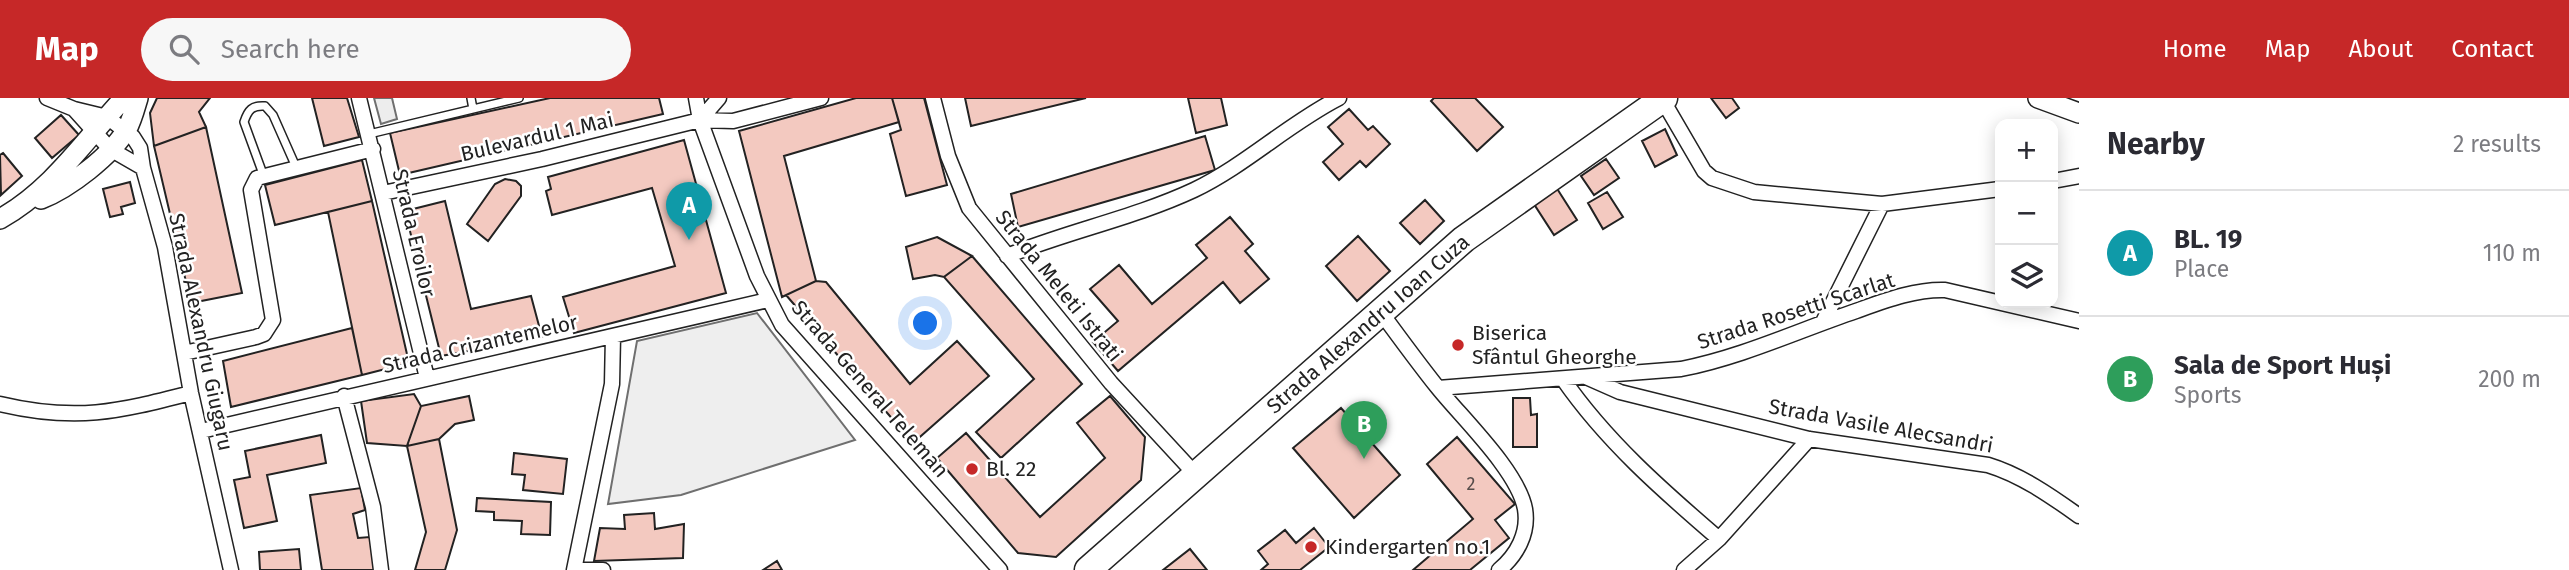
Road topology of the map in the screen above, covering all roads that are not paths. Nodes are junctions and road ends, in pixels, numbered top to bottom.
1 (47, 98) edge
2 (124, 98) edge
3 (138, 98) edge
4 (359, 98) edge
5 (471, 98) edge
6 (519, 98) edge
7 (696, 98) edge
8 (719, 98) edge
9 (821, 98) edge
10 (933, 98) edge
11 (1339, 98) edge
12 (2038, 98) edge
13 (1663, 99) edge
14 (74, 109) junction
15 (473, 109) junction
16 (2079, 113) edge
17 (107, 117) junction
18 (700, 120) junction
19 (126, 131) junction
20 (93, 133) junction
21 (369, 134) junction
22 (110, 149) junction
23 (373, 149) junction
24 (296, 167) junction
25 (143, 168) junction
26 (263, 174) junction
27 (2079, 176) edge
28 (2058, 180) edge
29 (1995, 190) edge
30 (383, 193) junction
31 (1882, 204) junction
32 (9, 214) edge
33 (1007, 256) junction
34 (768, 300) junction
35 (1380, 311) junction
36 (2079, 321) edge
37 (1823, 322) junction
38 (613, 336) junction
39 (184, 353) junction
40 (427, 377) junction
41 (1586, 377) junction
42 (1563, 379) junction
43 (1438, 388) junction
44 (191, 393) junction
45 (344, 396) junction
46 (0, 404) edge
47 (201, 430) junction
48 (1809, 439) junction
49 (1196, 475) junction
50 (2079, 516) edge
51 (1719, 539) junction
52 (231, 570) edge
53 (381, 570) edge
54 (574, 570) edge
55 (603, 570) edge
56 (1000, 570) edge
57 (1088, 570) edge
58 (1499, 570) edge
59 (1684, 570) edge

1 - 14 street
2 - 17 street
3 - 19 street
4 - 21 street, Strada Eroilor
5 - 15 lane
6 - 15 lane
7 - 18 street, Strada General Teleman
8 - 18 street
9 - 18 street, Bulevardul 1 Mai
10 - 33 street, Strada Meleti Istrati
11 - 33 street
12 - 16 street
13 - 31 street
13 - 35 highway, Strada Alexandru Ioan Cuza
14 - 17 street
14 - 20 street
15 - 21 lane
17 - 19 street, Strada Alexandru Giugaru
17 - 20 street
18 - 30 street, Bulevardul 1 Mai
18 - 34 street, Strada General Teleman
19 - 22 street
19 - 25 street, Strada Alexandru Giugaru
20 - 22 street
20 - 32 street
21 - 23 street, Strada Eroilor
22 - 25 street
22 - 32 street
23 - 24 street
23 - 30 street, Strada Eroilor
24 - 26 street
24 - 26 lane
25 - 39 street, Strada Alexandru Giugaru
26 - 39 street
27 - 28 street
29 - 31 street
30 - 40 street, Strada Eroilor
31 - 37 street
33 - 49 street, Strada Meleti Istrati
34 - 38 street, Strada Crizantemelor
34 - 56 street, Strada General Teleman
35 - 43 street
35 - 49 highway, Strada Alexandru Ioan Cuza
36 - 37 street, Strada Rosetti Scarlat
37 - 41 street, Strada Rosetti Scarlat
38 - 40 street, Strada Crizantemelor
38 - 54 street
39 - 44 street, Strada Alexandru Giugaru
40 - 45 street, Strada Crizantemelor
41 - 42 street, Strada Rosetti Scarlat
41 - 48 street, Strada Vasile Alecsandri
42 - 43 street, Strada Rosetti Scarlat
42 - 51 street
43 - 58 street
44 - 46 street
44 - 47 street, Strada Alexandru Giugaru
45 - 47 street, Strada Crizantemelor
45 - 53 street
47 - 52 street, Strada Alexandru Giugaru
48 - 50 street, Strada Vasile Alecsandri
48 - 51 street
49 - 57 highway, Strada Alexandru Ioan Cuza
51 - 59 street
54 - 55 street

